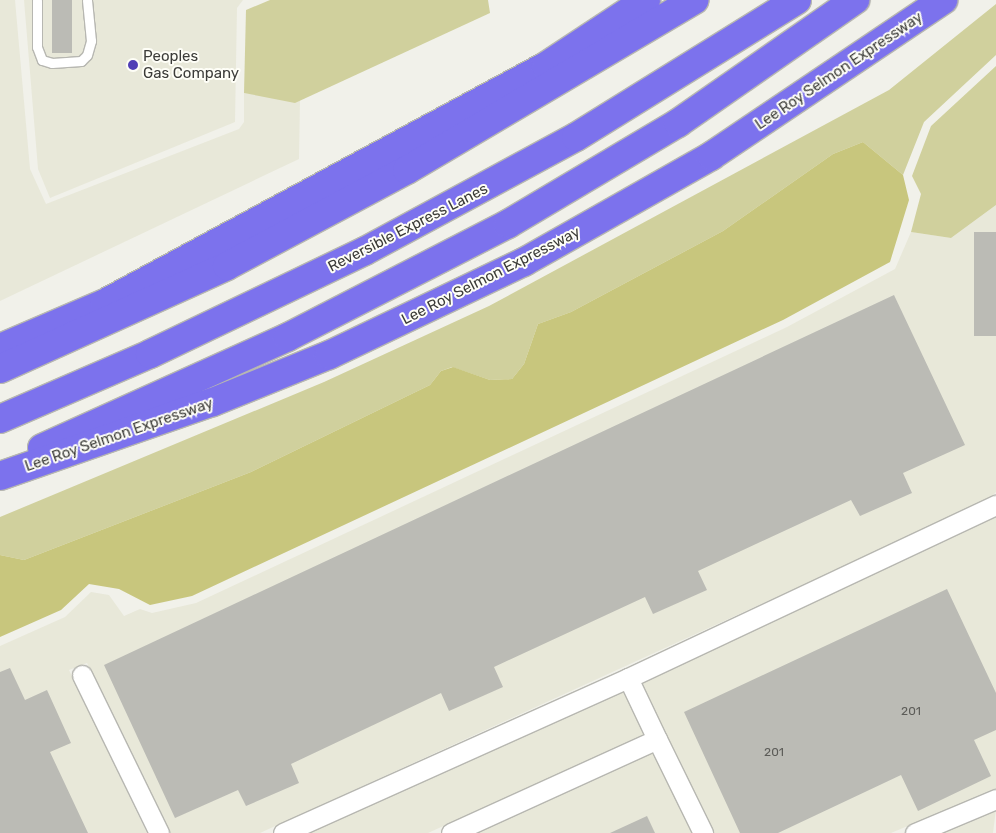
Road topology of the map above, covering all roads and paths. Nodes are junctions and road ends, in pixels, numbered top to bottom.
1 (37, 0) edge
2 (87, 0) edge
3 (646, 0) edge
4 (695, 0) edge
5 (796, 0) edge
6 (855, 0) edge
7 (943, 0) edge
8 (0, 348) edge
9 (0, 369) edge
10 (0, 419) edge
11 (4, 475) edge
12 (996, 505) edge
13 (82, 675) dead end
14 (628, 678) junction
15 (657, 739) junction
16 (996, 799) edge
17 (159, 833) edge
18 (283, 833) edge
19 (451, 833) edge
20 (703, 833) edge
21 (915, 833) edge

1 - 2 lane
3 - 8 highway
4 - 9 highway
5 - 10 highway, Reversible Express Lanes
6 - 11 highway
7 - 11 highway, Lee Roy Selmon Expressway
12 - 14 street
13 - 17 street
14 - 15 street
14 - 18 street
15 - 19 street
15 - 20 street
16 - 21 street

